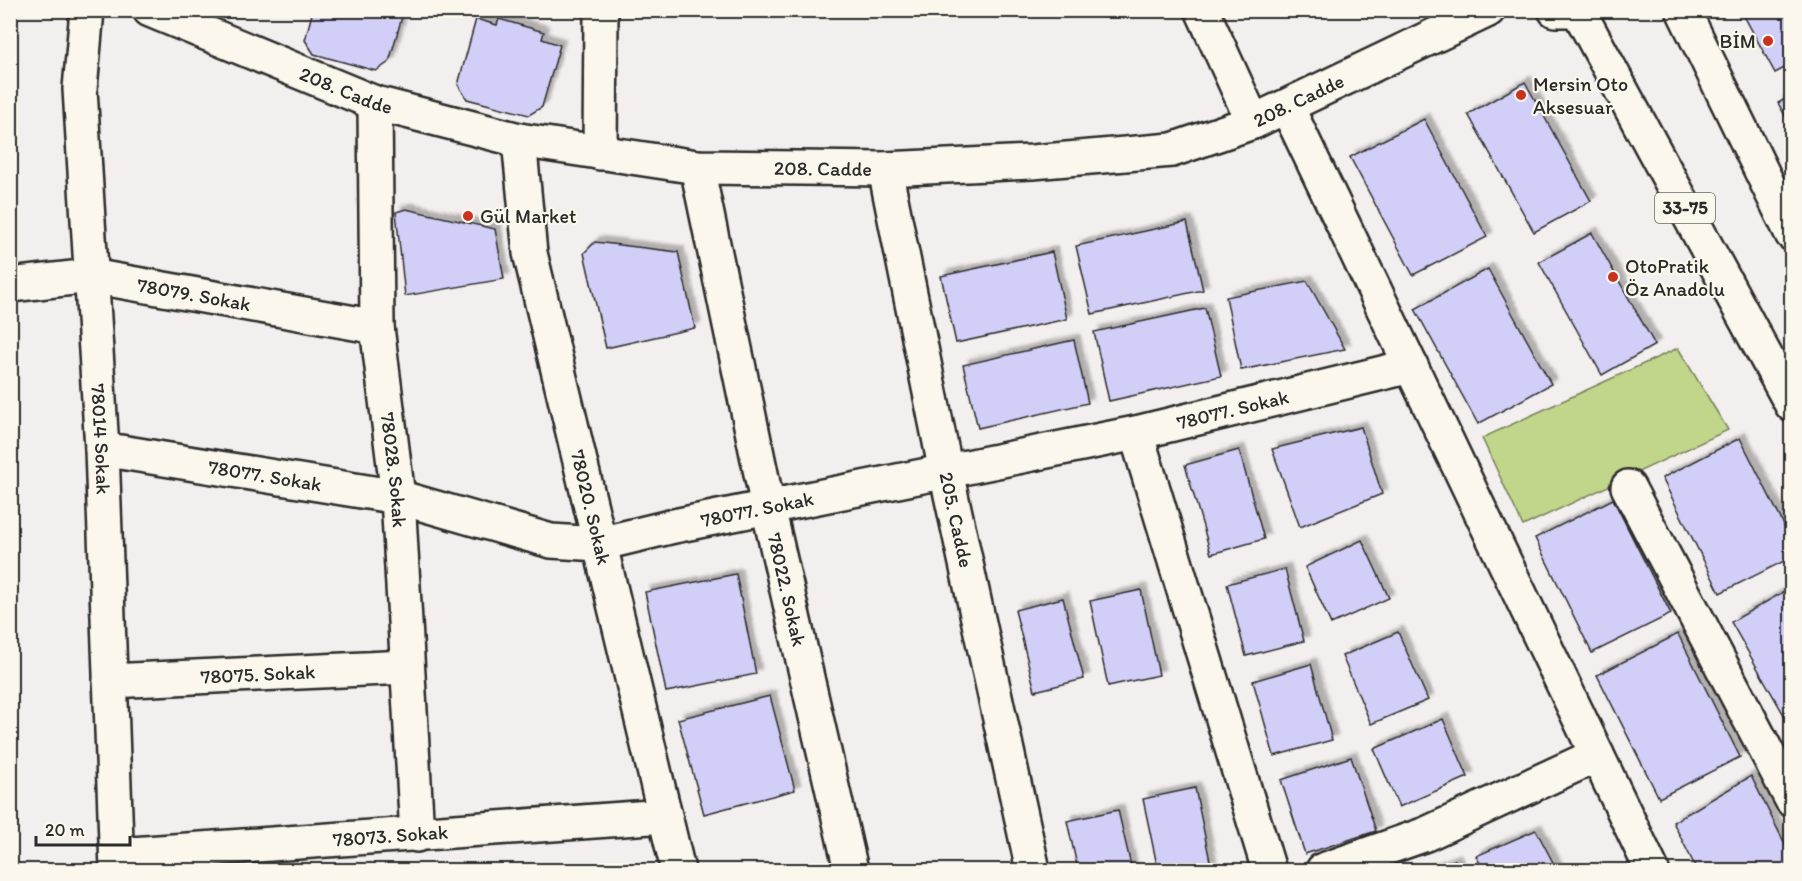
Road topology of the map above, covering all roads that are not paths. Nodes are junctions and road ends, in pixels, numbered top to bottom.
1 (87, 10) edge
2 (150, 10) edge
3 (601, 10) edge
4 (1202, 10) edge
5 (1488, 10) edge
6 (1683, 10) edge
7 (1573, 11) edge
8 (375, 103) junction
9 (1287, 107) junction
10 (1253, 122) junction
11 (519, 140) junction
12 (600, 153) junction
13 (696, 167) junction
14 (885, 169) junction
15 (1791, 234) edge
16 (92, 276) junction
17 (10, 285) edge
18 (377, 327) junction
19 (1411, 366) junction
20 (1791, 405) edge
21 (1136, 433) junction
22 (102, 449) junction
23 (946, 472) junction
24 (1628, 487) dead end
25 (398, 497) junction
26 (768, 507) junction
27 (599, 544) junction
28 (407, 667) junction
29 (110, 681) junction
30 (1597, 755) junction
31 (1791, 800) edge
32 (665, 816) junction
33 (417, 835) junction
34 (117, 863) edge
35 (678, 870) edge
36 (851, 870) edge
37 (1033, 870) edge
38 (1269, 870) edge
39 (1323, 870) edge
40 (1652, 870) edge

1 - 16 street, 78014 Sokak
2 - 8 street, 208. Cadde
3 - 12 street
4 - 10 street
5 - 9 street, 208. Cadde
6 - 15 street
7 - 20 street, 33-75
8 - 11 street, 208. Cadde
8 - 18 street, 78028. Sokak
9 - 10 street, 208. Cadde
9 - 19 street
10 - 14 street, 208. Cadde
11 - 12 street, 208. Cadde
11 - 27 street, 78020. Sokak
12 - 13 street, 208. Cadde
13 - 14 street, 208. Cadde
13 - 26 street, 78022. Sokak
14 - 23 street, 205. Cadde
16 - 17 street, 78079. Sokak
16 - 18 street, 78079. Sokak
16 - 22 street, 78014 Sokak
18 - 25 street, 78028. Sokak
19 - 21 street, 78077. Sokak
19 - 30 street
21 - 23 street, 78077. Sokak
21 - 38 street
22 - 25 street, 78077. Sokak
22 - 29 street, 78014 Sokak
23 - 26 street, 78077. Sokak
23 - 37 street, 205. Cadde
24 - 31 street
25 - 27 street, 78077. Sokak
25 - 28 street, 78028. Sokak
26 - 27 street, 78077. Sokak
26 - 36 street, 78022. Sokak
27 - 32 street, 78020. Sokak
28 - 29 street, 78075. Sokak
28 - 33 street, 78028. Sokak
29 - 34 street, 78014 Sokak
30 - 39 street
30 - 40 street
32 - 33 street, 78073. Sokak
32 - 35 street, 78020. Sokak
33 - 34 street, 78073. Sokak

